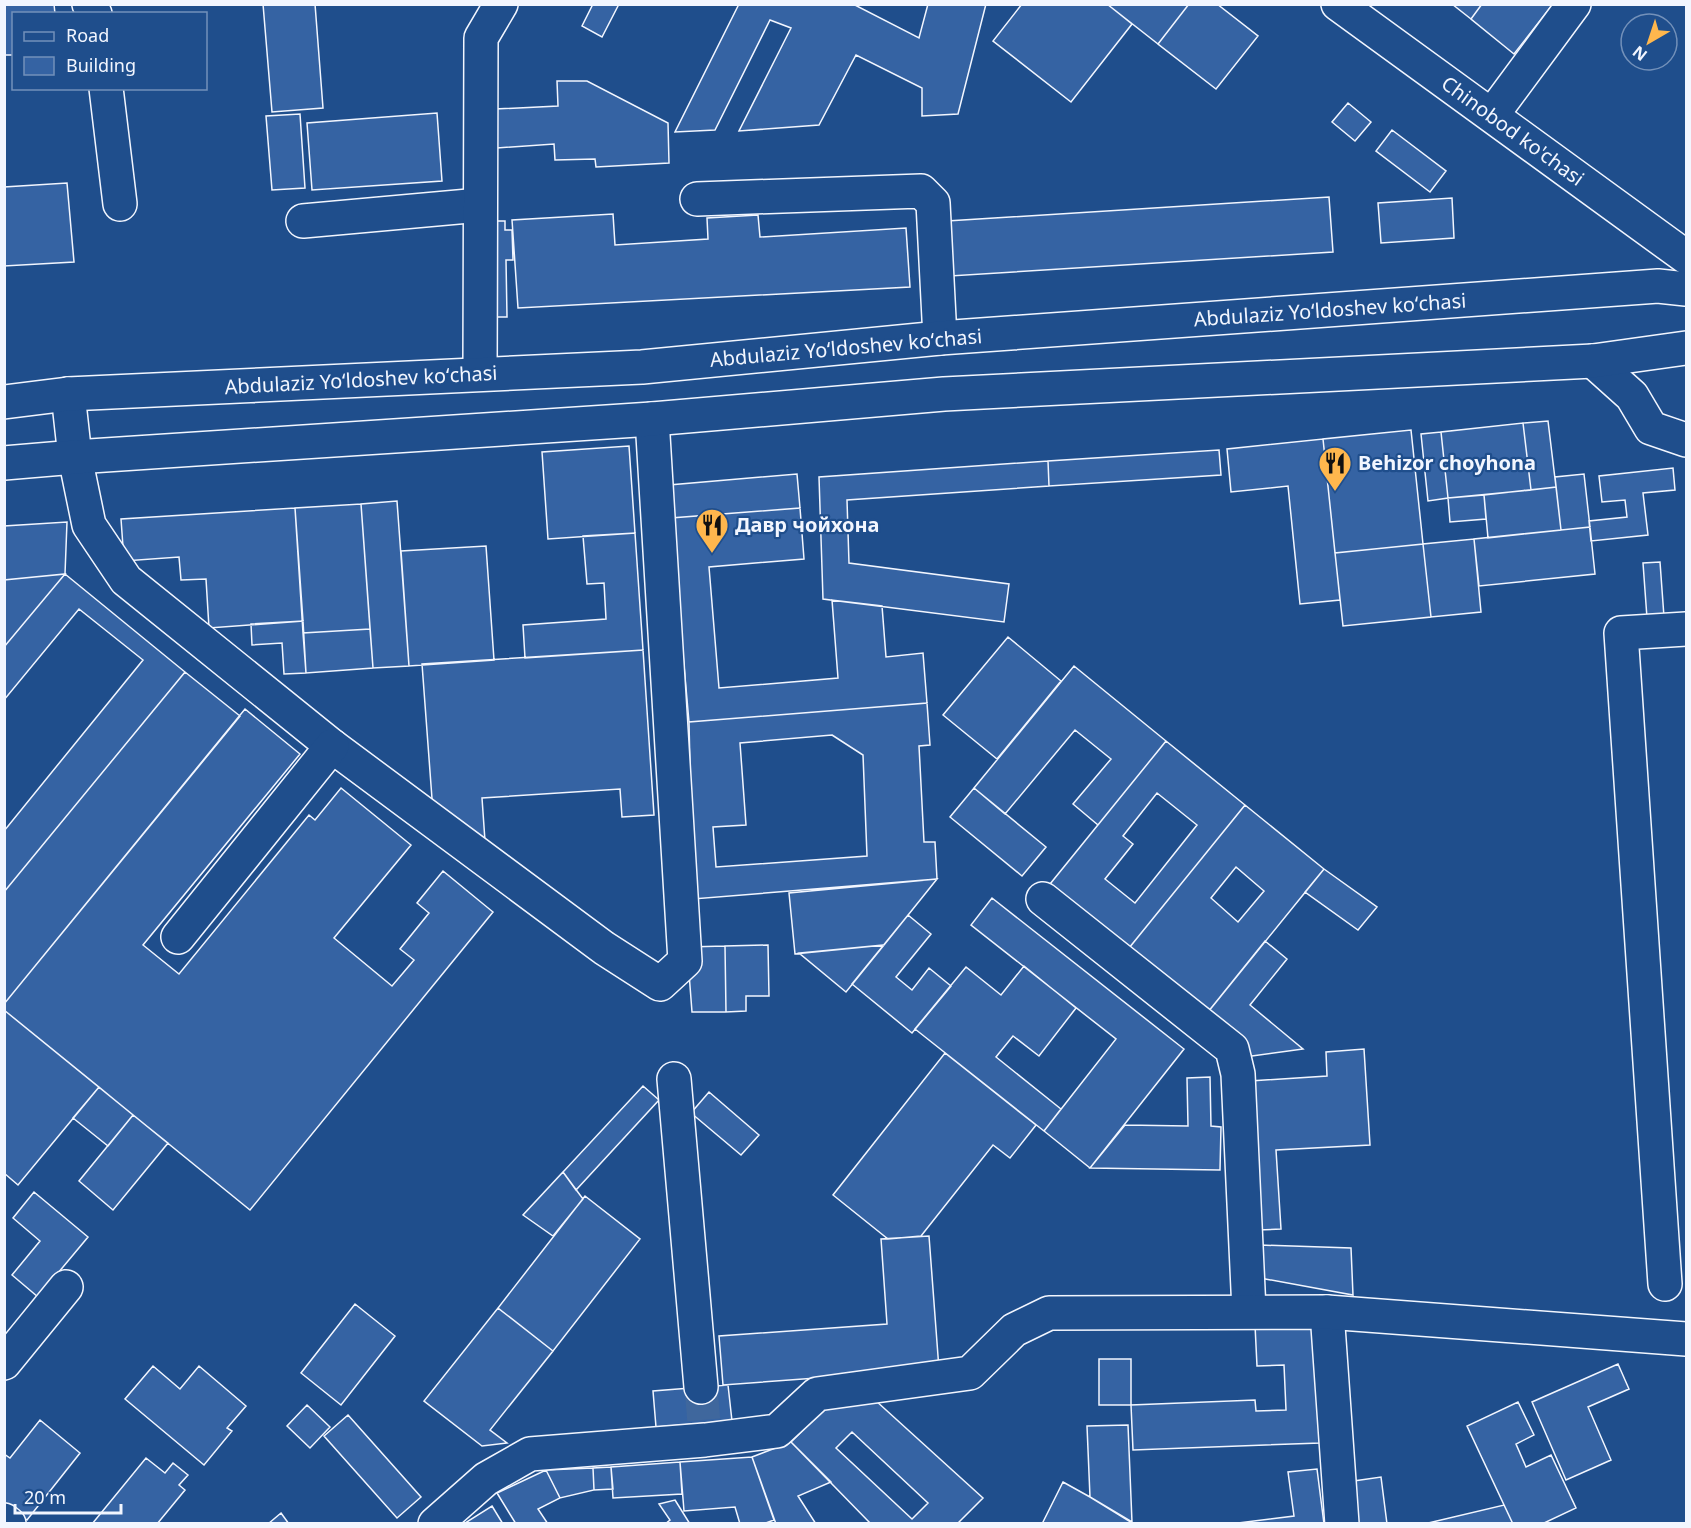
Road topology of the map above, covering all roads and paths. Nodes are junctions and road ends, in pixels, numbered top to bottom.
1 (501, 4) edge
2 (1338, 4) edge
3 (1574, 4) edge
4 (1373, 14) edge
5 (106, 90) edge
6 (1492, 116) junction
7 (698, 199) dead end
8 (120, 204) dead end
9 (480, 204) junction
10 (303, 221) dead end
11 (1686, 257) edge
12 (1686, 289) edge
13 (940, 338) junction
14 (1686, 348) edge
15 (1593, 361) junction
16 (480, 374) junction
17 (68, 394) junction
18 (4, 402) edge
19 (652, 419) junction
20 (1686, 440) edge
21 (75, 457) junction
22 (4, 463) edge
23 (1686, 629) edge
24 (332, 746) junction
25 (1043, 899) dead end
26 (178, 937) dead end
27 (674, 1079) dead end
28 (1665, 1284) dead end
29 (66, 1287) dead end
30 (1250, 1311) junction
31 (1327, 1312) junction
32 (1686, 1339) edge
33 (4, 1363) edge
34 (701, 1387) tunnel mouth
35 (4, 1520) edge
36 (9, 1524) edge
37 (435, 1524) edge
38 (1342, 1524) edge

1 - 9 main road
2 - 4 main road, Chinobod ko'chasi
3 - 6 main road
4 - 6 main road, Chinobod ko'chasi
5 - 8 main road
6 - 11 main road, Chinobod ko'chasi
7 - 13 main road
9 - 10 main road
9 - 16 main road
12 - 13 main road, Abdulaziz Yoʻldoshev koʻchasi
13 - 16 main road, Abdulaziz Yoʻldoshev koʻchasi
14 - 15 main road
15 - 19 main road
15 - 20 main road
16 - 17 main road, Abdulaziz Yoʻldoshev koʻchasi
17 - 18 main road, Abdulaziz Yoʻldoshev koʻchasi
17 - 21 main road
19 - 21 main road
19 - 24 main road
21 - 22 main road
21 - 24 main road
23 - 28 main road
24 - 26 main road
25 - 30 main road
27 - 34 main road
29 - 33 main road
30 - 31 main road
30 - 37 main road
31 - 32 main road
31 - 38 main road
35 - 36 main road

